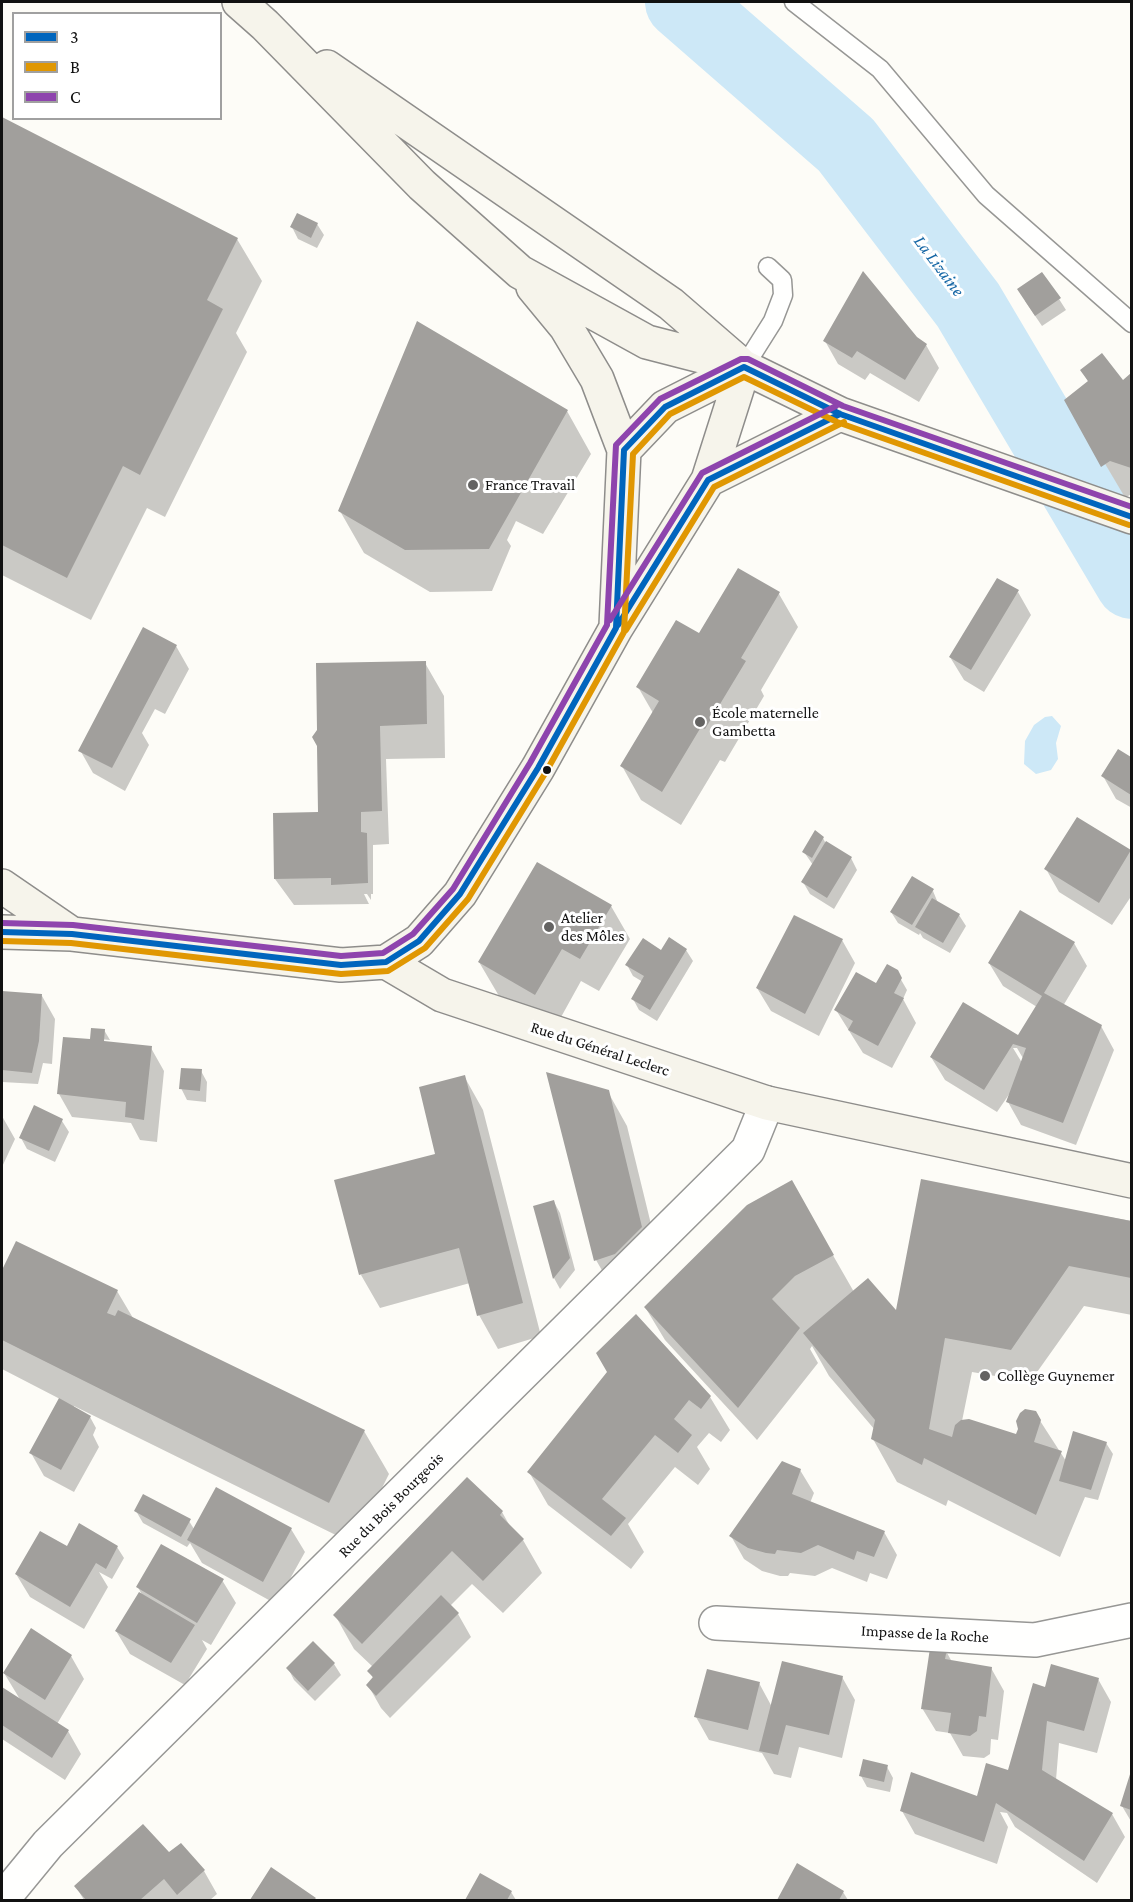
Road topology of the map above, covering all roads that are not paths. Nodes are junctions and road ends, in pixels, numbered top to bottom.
1 (239, 2) edge
2 (794, 2) edge
3 (266, 25) junction
4 (768, 267) dead end
5 (520, 272) junction
6 (1131, 323) edge
7 (744, 367) junction
8 (840, 414) junction
9 (624, 450) junction
10 (708, 480) junction
11 (1131, 518) edge
12 (616, 628) junction
13 (2, 886) edge
14 (2, 932) edge
15 (72, 934) junction
16 (386, 962) junction
17 (767, 1103) junction
18 (1131, 1181) edge
19 (1131, 1620) edge
20 (716, 1623) dead end
21 (2, 1900) edge

1 - 3 street
2 - 6 lane
3 - 5 street
3 - 7 street
4 - 7 lane
5 - 7 street
5 - 9 street
7 - 8 street
7 - 9 street
7 - 10 street
8 - 10 street
8 - 11 street
9 - 12 street
10 - 12 street
12 - 16 street
13 - 15 street
14 - 15 street
15 - 16 street
16 - 17 street, Rue du Général Leclerc
17 - 18 street, Rue du Général Leclerc
17 - 21 street, Rue du Bois Bourgeois
19 - 20 street, Impasse de la Roche

